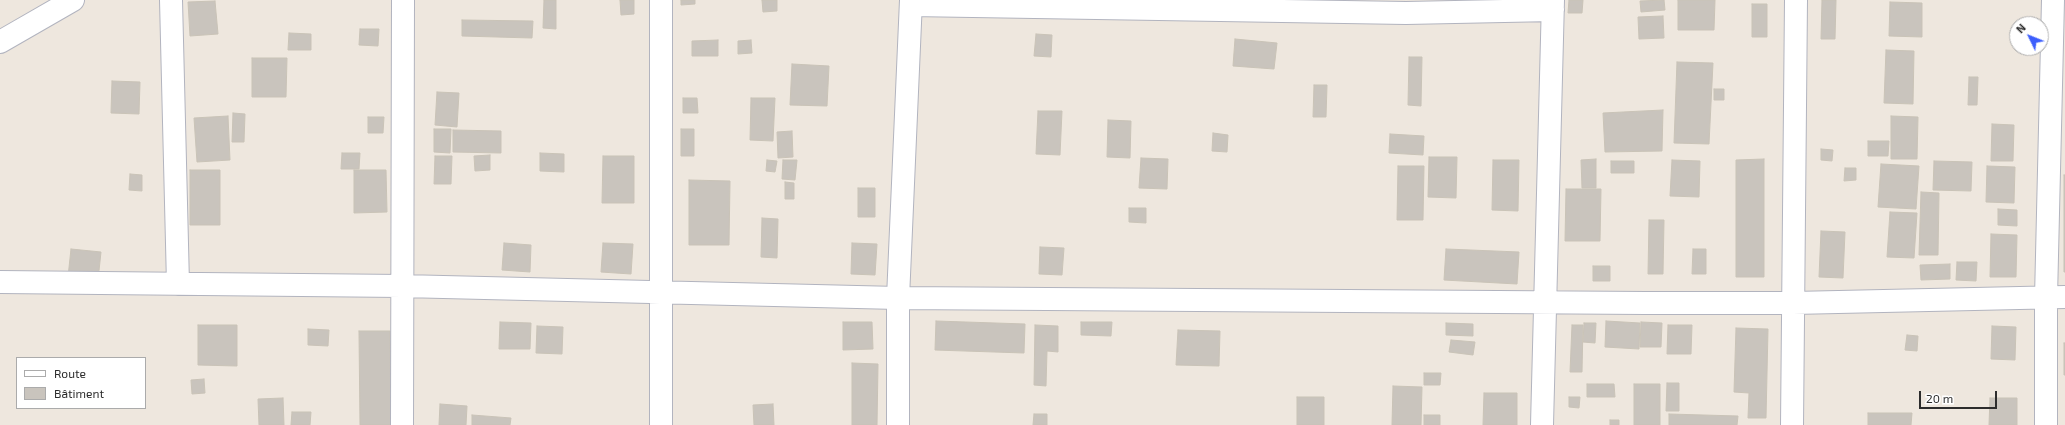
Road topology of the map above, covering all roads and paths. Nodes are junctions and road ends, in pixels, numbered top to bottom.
1 (73, 0) edge
2 (171, 0) edge
3 (403, 0) edge
4 (661, 0) edge
5 (1796, 0) edge
6 (2053, 0) edge
7 (911, 2) edge
8 (1553, 5) edge
9 (2059, 29) edge
10 (0, 42) edge
11 (0, 282) edge
12 (178, 284) junction
13 (402, 286) junction
14 (661, 293) junction
15 (2055, 297) edge
16 (898, 298) junction
17 (1544, 302) junction
18 (1793, 303) junction
19 (402, 425) edge
20 (660, 425) edge
21 (898, 425) edge
22 (1542, 425) edge
23 (1792, 425) edge
24 (2046, 425) edge

1 - 10 street
2 - 12 street
3 - 13 street
4 - 14 street
5 - 18 street
6 - 9 street
7 - 8 street
7 - 16 street
8 - 17 street
9 - 15 street
11 - 12 street
12 - 13 street
13 - 14 street
13 - 19 street
14 - 16 street
14 - 20 street
15 - 18 street
15 - 24 street
16 - 17 street
16 - 21 street
17 - 18 street
17 - 22 street
18 - 23 street

